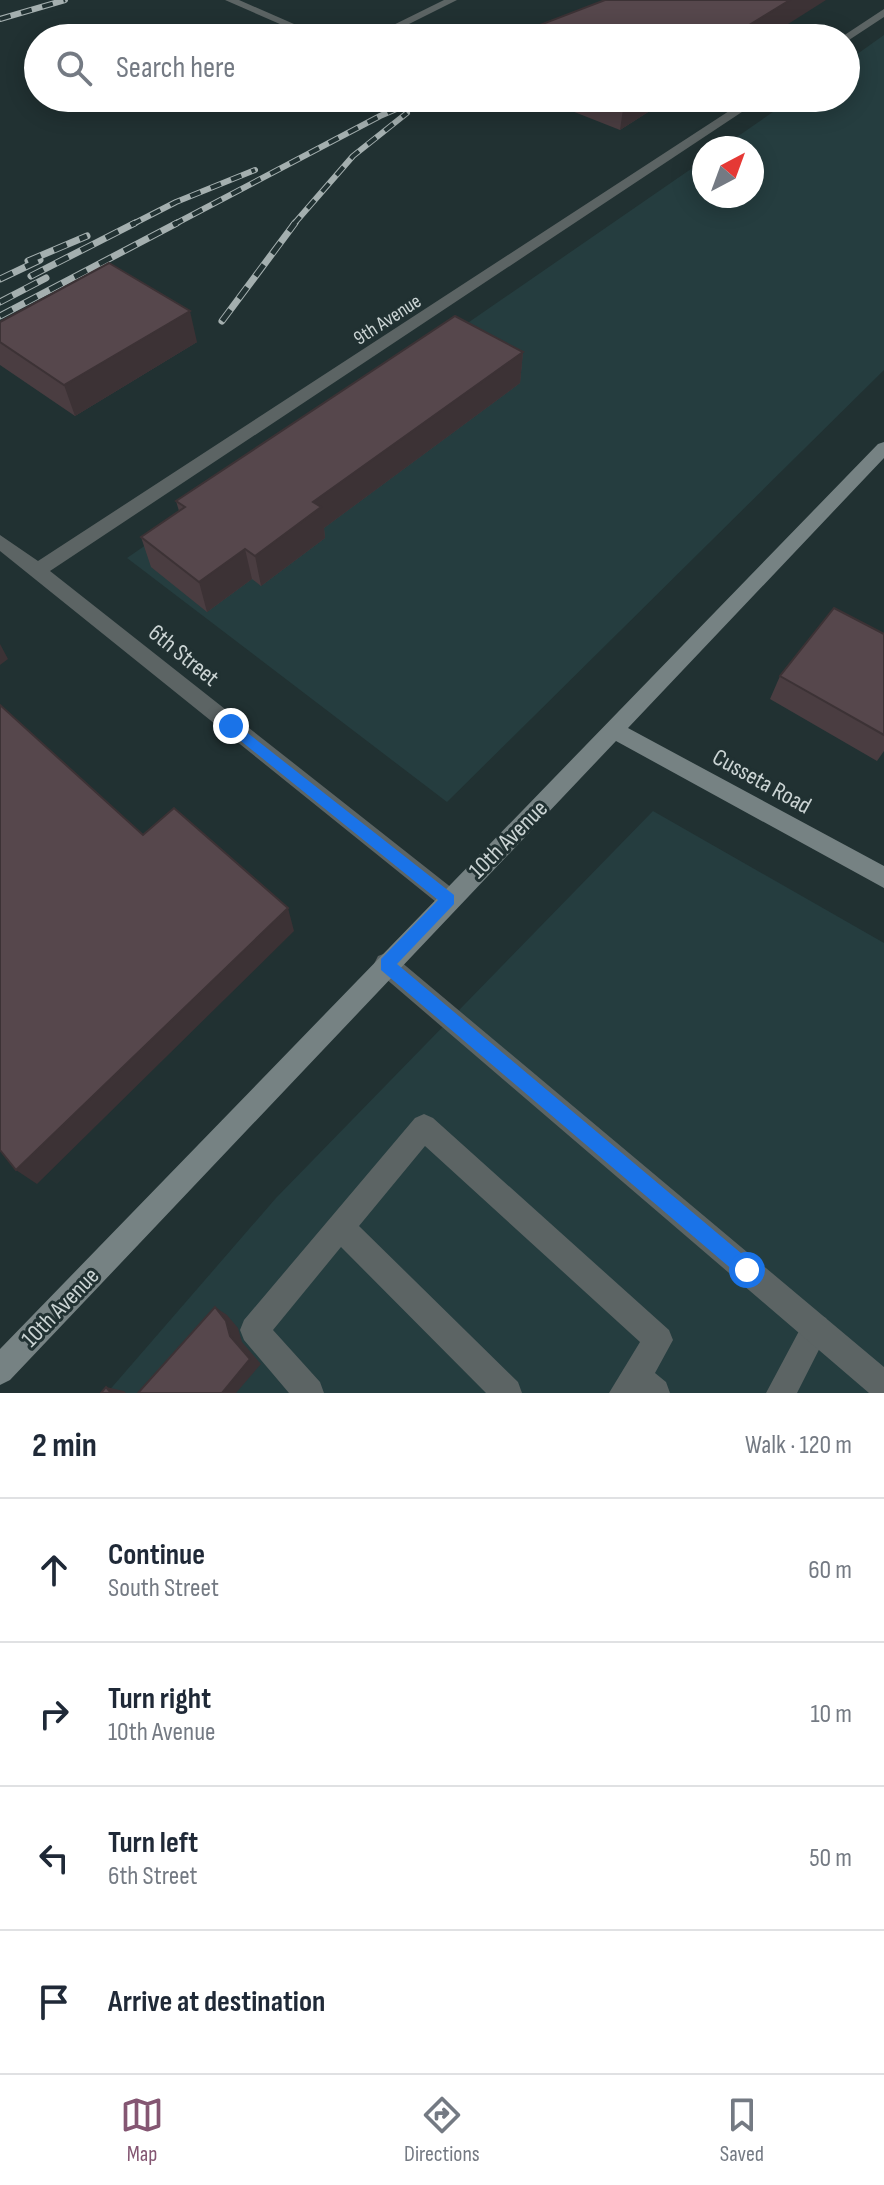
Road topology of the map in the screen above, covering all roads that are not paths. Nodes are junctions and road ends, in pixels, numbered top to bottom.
1 (230, 0) edge
2 (452, 0) edge
3 (884, 12) edge
4 (287, 24) edge
5 (401, 24) edge
6 (860, 28) edge
7 (736, 112) edge
8 (884, 448) edge
9 (0, 541) edge
10 (37, 571) junction
11 (615, 731) junction
12 (884, 878) edge
13 (449, 899) junction
14 (386, 964) junction
15 (341, 1228) junction
16 (816, 1328) junction
17 (0, 1370) edge
18 (884, 1386) edge
19 (638, 1387) edge
20 (309, 1393) edge
21 (507, 1393) edge
22 (781, 1393) edge

1 - 4 street
2 - 5 street
3 - 6 street
7 - 10 street, 9th Avenue
8 - 11 main road, 10th Avenue
9 - 10 street, 6th Street
10 - 13 street, 6th Street
11 - 12 main road, Cusseta Road
11 - 13 main road, 10th Avenue
13 - 14 main road, 10th Avenue
14 - 16 street
14 - 17 main road, 10th Avenue
15 - 19 street
15 - 20 street
15 - 21 street
16 - 18 street
16 - 22 street

